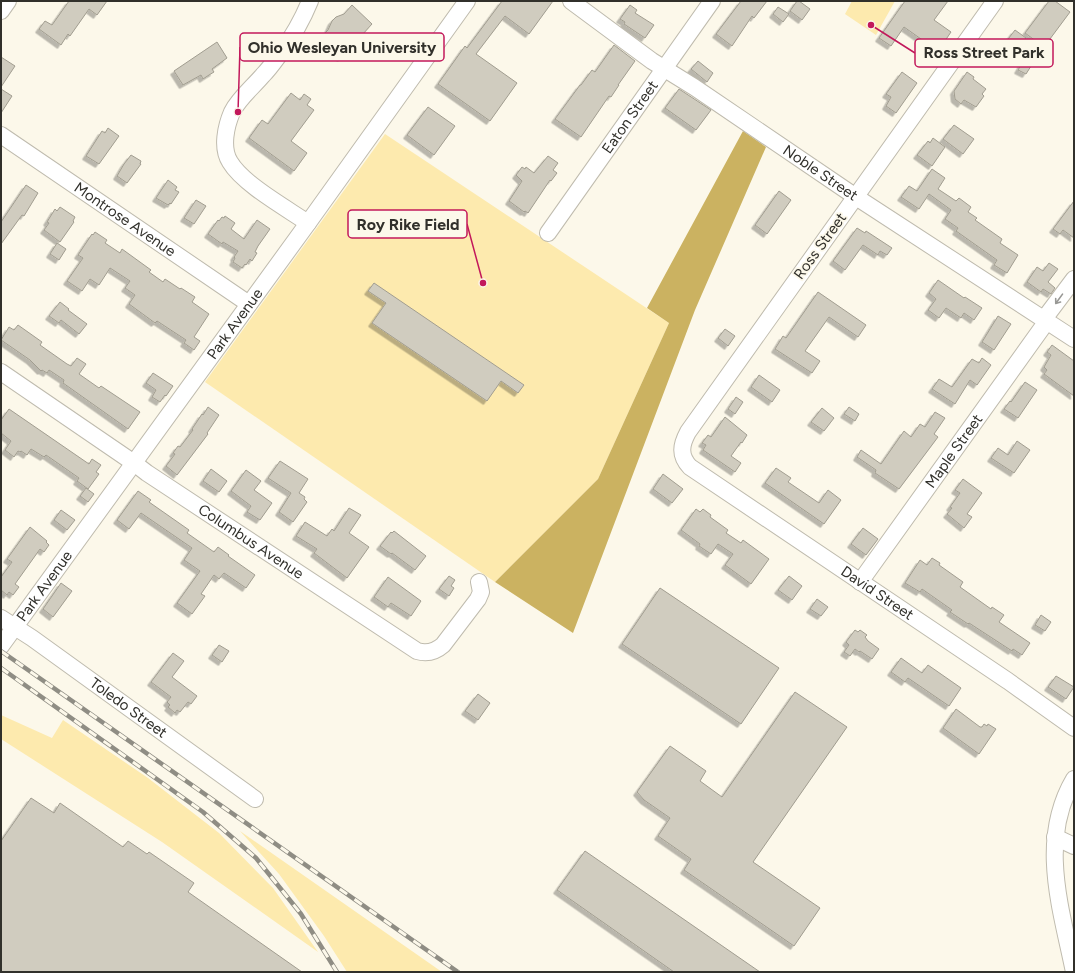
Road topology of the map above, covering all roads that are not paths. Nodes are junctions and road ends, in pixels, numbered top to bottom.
1 (8, 1) edge
2 (310, 1) edge
3 (467, 1) edge
4 (571, 1) edge
5 (712, 1) edge
6 (995, 1) edge
7 (1, 11) edge
8 (665, 69) junction
9 (1, 135) edge
10 (856, 196) junction
11 (308, 223) junction
12 (548, 233) dead end
13 (1074, 279) edge
14 (249, 304) junction
15 (1046, 320) junction
16 (1074, 339) edge
17 (1, 372) edge
18 (683, 455) joint
19 (134, 463) junction
20 (479, 582) dead end
21 (860, 582) junction
22 (1, 618) edge
23 (15, 627) junction
24 (1, 646) edge
25 (1074, 728) edge
26 (1074, 779) edge
27 (255, 799) dead end
28 (1055, 836) junction
29 (1074, 846) edge
30 (1074, 972) edge

1 - 7 street
2 - 11 street
3 - 11 street, Park Avenue
4 - 8 street, Noble Street
5 - 8 street, Eaton Street
6 - 10 street, Ross Street
8 - 10 street, Noble Street
8 - 12 street, Eaton Street
9 - 14 street, Montrose Avenue
10 - 15 street, Noble Street
10 - 18 street, Ross Street
11 - 14 street, Park Avenue
13 -> 15 street, Maple Street
14 - 19 street, Park Avenue
15 - 16 street, Noble Street
15 - 21 street, Maple Street
17 - 19 street, Columbus Avenue
18 - 21 street, David Street
19 - 20 street, Columbus Avenue
19 - 23 street, Park Avenue
21 - 25 street, David Street
22 - 23 street, Toledo Street
23 - 24 street, Park Avenue
23 - 27 street, Toledo Street
26 - 28 street
28 - 29 street
28 - 30 street

